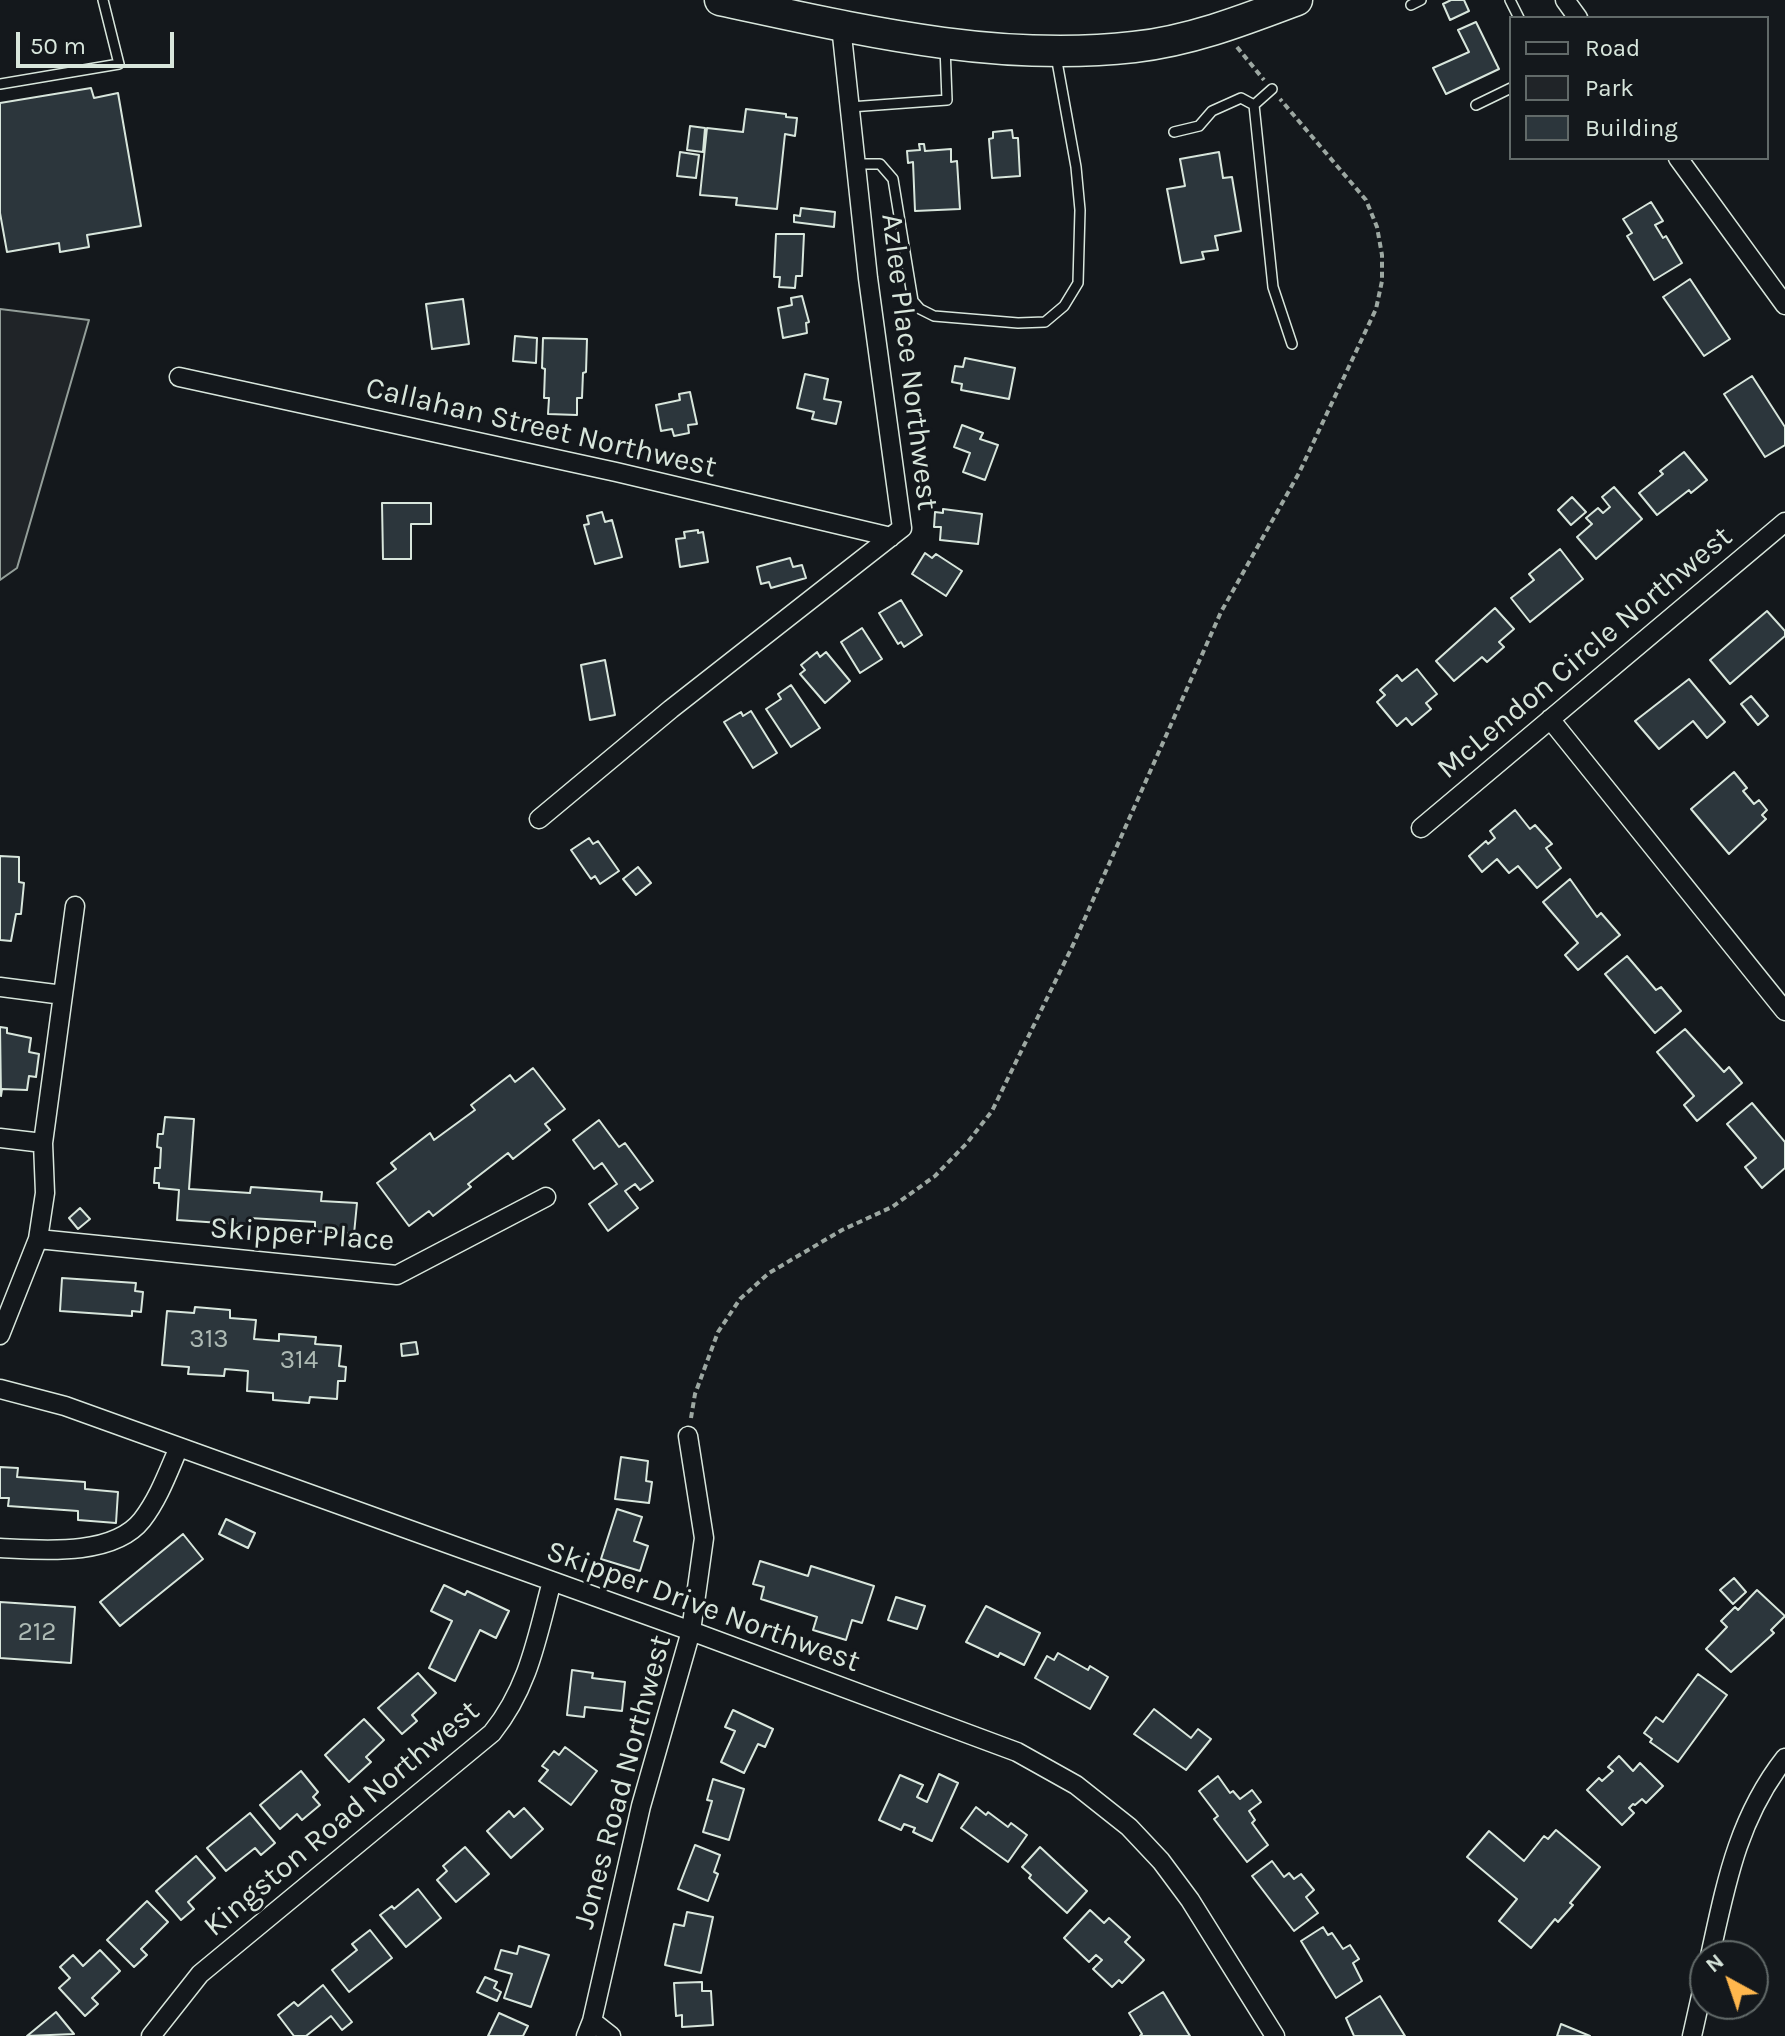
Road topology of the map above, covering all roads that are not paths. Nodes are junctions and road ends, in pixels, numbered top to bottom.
1 (103, 0) edge
2 (720, 0) edge
3 (1297, 0) edge
4 (1421, 0) edge
5 (751, 3) edge
6 (1411, 5) dead end
7 (841, 26) junction
8 (945, 43) junction
9 (1055, 52) junction
10 (0, 84) edge
11 (1272, 89) road end
12 (1509, 89) edge
13 (1254, 105) junction
14 (1476, 105) dead end
15 (850, 107) junction
16 (1174, 132) dead end
17 (1679, 160) edge
18 (856, 164) junction
19 (1785, 305) edge
20 (1292, 344) dead end
21 (179, 377) dead end
22 (1785, 522) edge
23 (891, 537) junction
24 (1550, 719) junction
25 (539, 819) dead end
26 (1421, 828) dead end
27 (75, 906) dead end
28 (0, 987) edge
29 (63, 995) junction
30 (1785, 1011) edge
31 (0, 1138) edge
32 (43, 1143) junction
33 (546, 1197) dead end
34 (38, 1239) junction
35 (0, 1335) edge
36 (0, 1389) edge
37 (688, 1436) road end
38 (179, 1447) junction
39 (0, 1548) edge
40 (552, 1581) junction
41 (691, 1631) junction
42 (1785, 1758) edge
43 (1714, 1940) edge
44 (589, 2028) edge
45 (151, 2036) edge
46 (611, 2036) edge
47 (1275, 2036) edge

1 - 10 lane
2 - 5 main road
3 - 9 main road
4 - 6 lane
5 - 7 main road
7 - 8 main road
7 - 15 street, Azlee Place Northwest
8 - 9 main road
8 - 15 lane
9 - 18 lane
11 - 13 lane
12 - 14 lane
13 - 16 lane
13 - 20 lane
15 - 18 street, Azlee Place Northwest
17 - 19 street
18 - 23 street, Azlee Place Northwest
21 - 23 street, Callahan Street Northwest
22 - 24 street, McLendon Circle Northwest
23 - 25 street, Azlee Place Northwest
24 - 26 street, McLendon Circle Northwest
24 - 30 street
27 - 29 street
28 - 29 street
29 - 32 street
31 - 32 street
32 - 34 street
33 - 34 street, Skipper Place
34 - 35 street
36 - 38 street, Skipper Drive Northwest
37 - 41 street, Jones Road Northwest
38 - 39 street
38 - 40 street, Skipper Drive Northwest
40 - 41 street, Skipper Drive Northwest
40 - 45 street, Kingston Road Northwest
41 - 44 street, Jones Road Northwest
41 - 47 street, Skipper Drive Northwest
42 - 43 street
44 - 46 street, Jones Road Northwest

